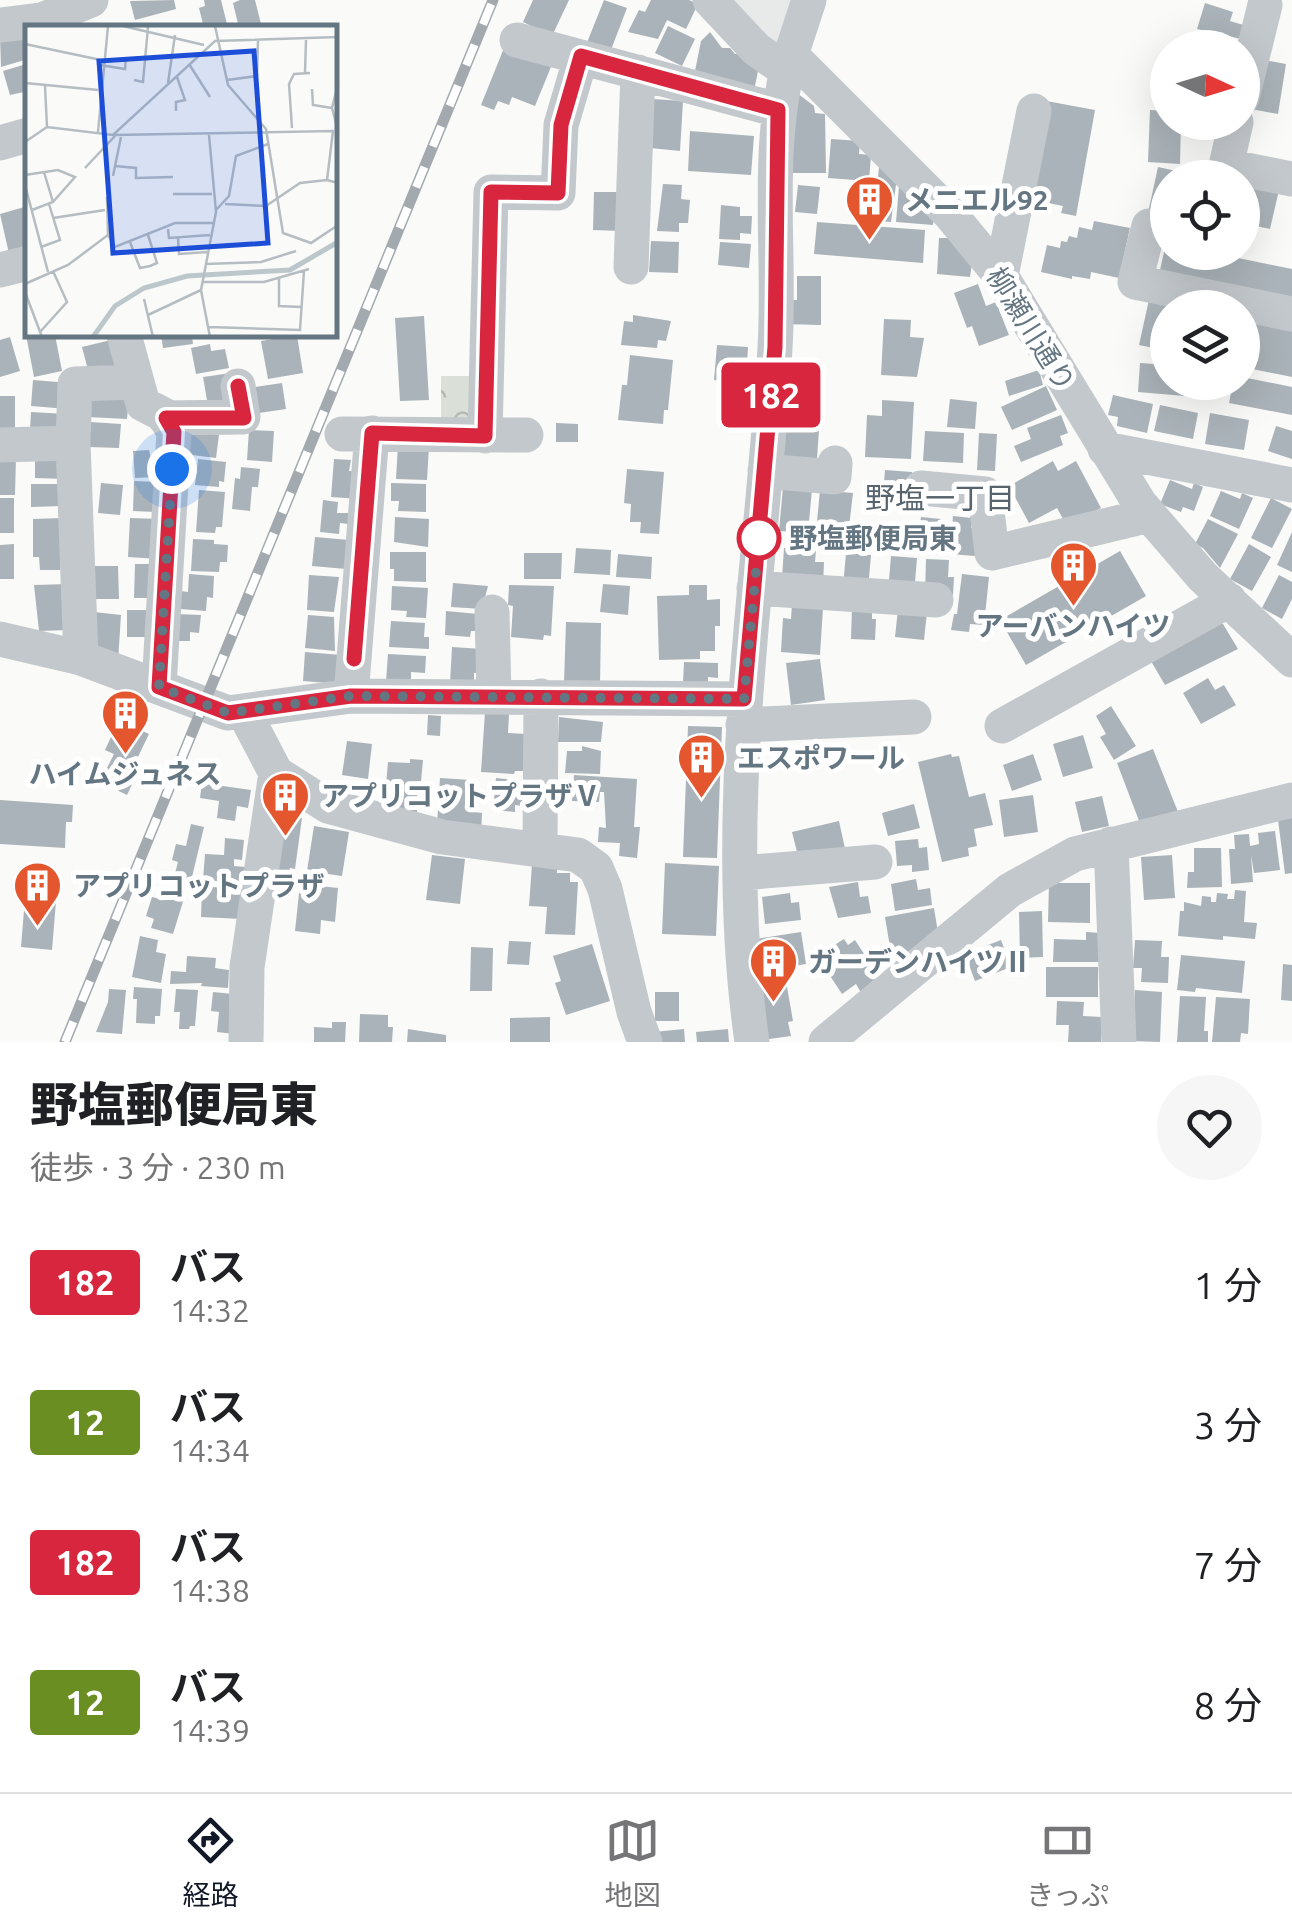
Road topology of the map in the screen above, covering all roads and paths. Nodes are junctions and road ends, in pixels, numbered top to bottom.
1 (90, 0) edge
2 (710, 0) edge
3 (809, 0) edge
4 (1266, 5) edge
5 (43, 24) edge
6 (0, 25) edge
7 (1260, 30) edge
8 (517, 40) dead end
9 (581, 56) junction
10 (789, 63) junction
11 (638, 72) junction
12 (778, 110) junction
13 (1034, 110) dead end
14 (25, 136) edge
15 (1232, 140) edge
16 (0, 143) edge
17 (1292, 179) edge
18 (1149, 226) dead end
19 (25, 264) edge
20 (630, 267) dead end
21 (0, 270) edge
22 (1000, 276) junction
23 (1292, 314) edge
24 (125, 338) edge
25 (135, 382) junction
26 (238, 386) dead end
27 (166, 418) junction
28 (526, 435) dead end
29 (485, 436) junction
30 (73, 443) junction
31 (0, 445) edge
32 (1104, 449) junction
33 (835, 462) dead end
34 (765, 471) junction
35 (1292, 485) edge
36 (921, 488) dead end
37 (1150, 516) junction
38 (754, 588) junction
39 (936, 600) dead end
40 (1229, 600) junction
41 (492, 612) dead end
42 (0, 639) edge
43 (80, 658) junction
44 (1292, 660) edge
45 (159, 687) junction
46 (351, 696) junction
47 (494, 696) junction
48 (541, 696) junction
49 (244, 712) junction
50 (744, 712) junction
51 (914, 715) dead end
52 (1002, 726) dead end
53 (276, 773) junction
54 (1292, 800) edge
55 (1110, 844) junction
56 (540, 848) junction
57 (875, 862) dead end
58 (741, 873) junction
59 (246, 1042) edge
60 (644, 1042) edge
61 (752, 1042) edge
62 (826, 1042) edge
63 (1119, 1042) edge

1 - 5 street
2 - 10 street, 柳瀬川通り
3 - 10 street
4 - 7 street
5 - 6 street
8 - 9 street
9 - 11 street
9 - 29 street
10 - 12 street
10 - 22 street, 柳瀬川通り
11 - 12 street
11 - 20 street
12 - 34 street
13 - 22 street
14 - 16 street
15 - 17 street
18 - 23 street
19 - 21 street
22 - 32 street, 柳瀬川通り
24 - 25 street
25 - 27 street
25 - 30 street
26 - 27 street
27 - 45 street
28 - 29 street
29 - 46 street
30 - 31 street
30 - 43 street
32 - 35 street
32 - 37 street, 柳瀬川通り
33 - 34 street
34 - 38 street
36 - 37 street
37 - 40 street, 柳瀬川通り
38 - 39 street
38 - 50 street
40 - 44 street, 柳瀬川通り
40 - 52 street
41 - 47 street
42 - 43 street
43 - 45 street
45 - 49 street
46 - 47 street
46 - 49 street
47 - 48 street
48 - 50 street
48 - 56 street
49 - 53 street
50 - 51 street
50 - 58 street
53 - 56 street
53 - 59 street
54 - 55 street
55 - 62 street
55 - 63 street
56 - 60 street
57 - 58 street
58 - 61 street

